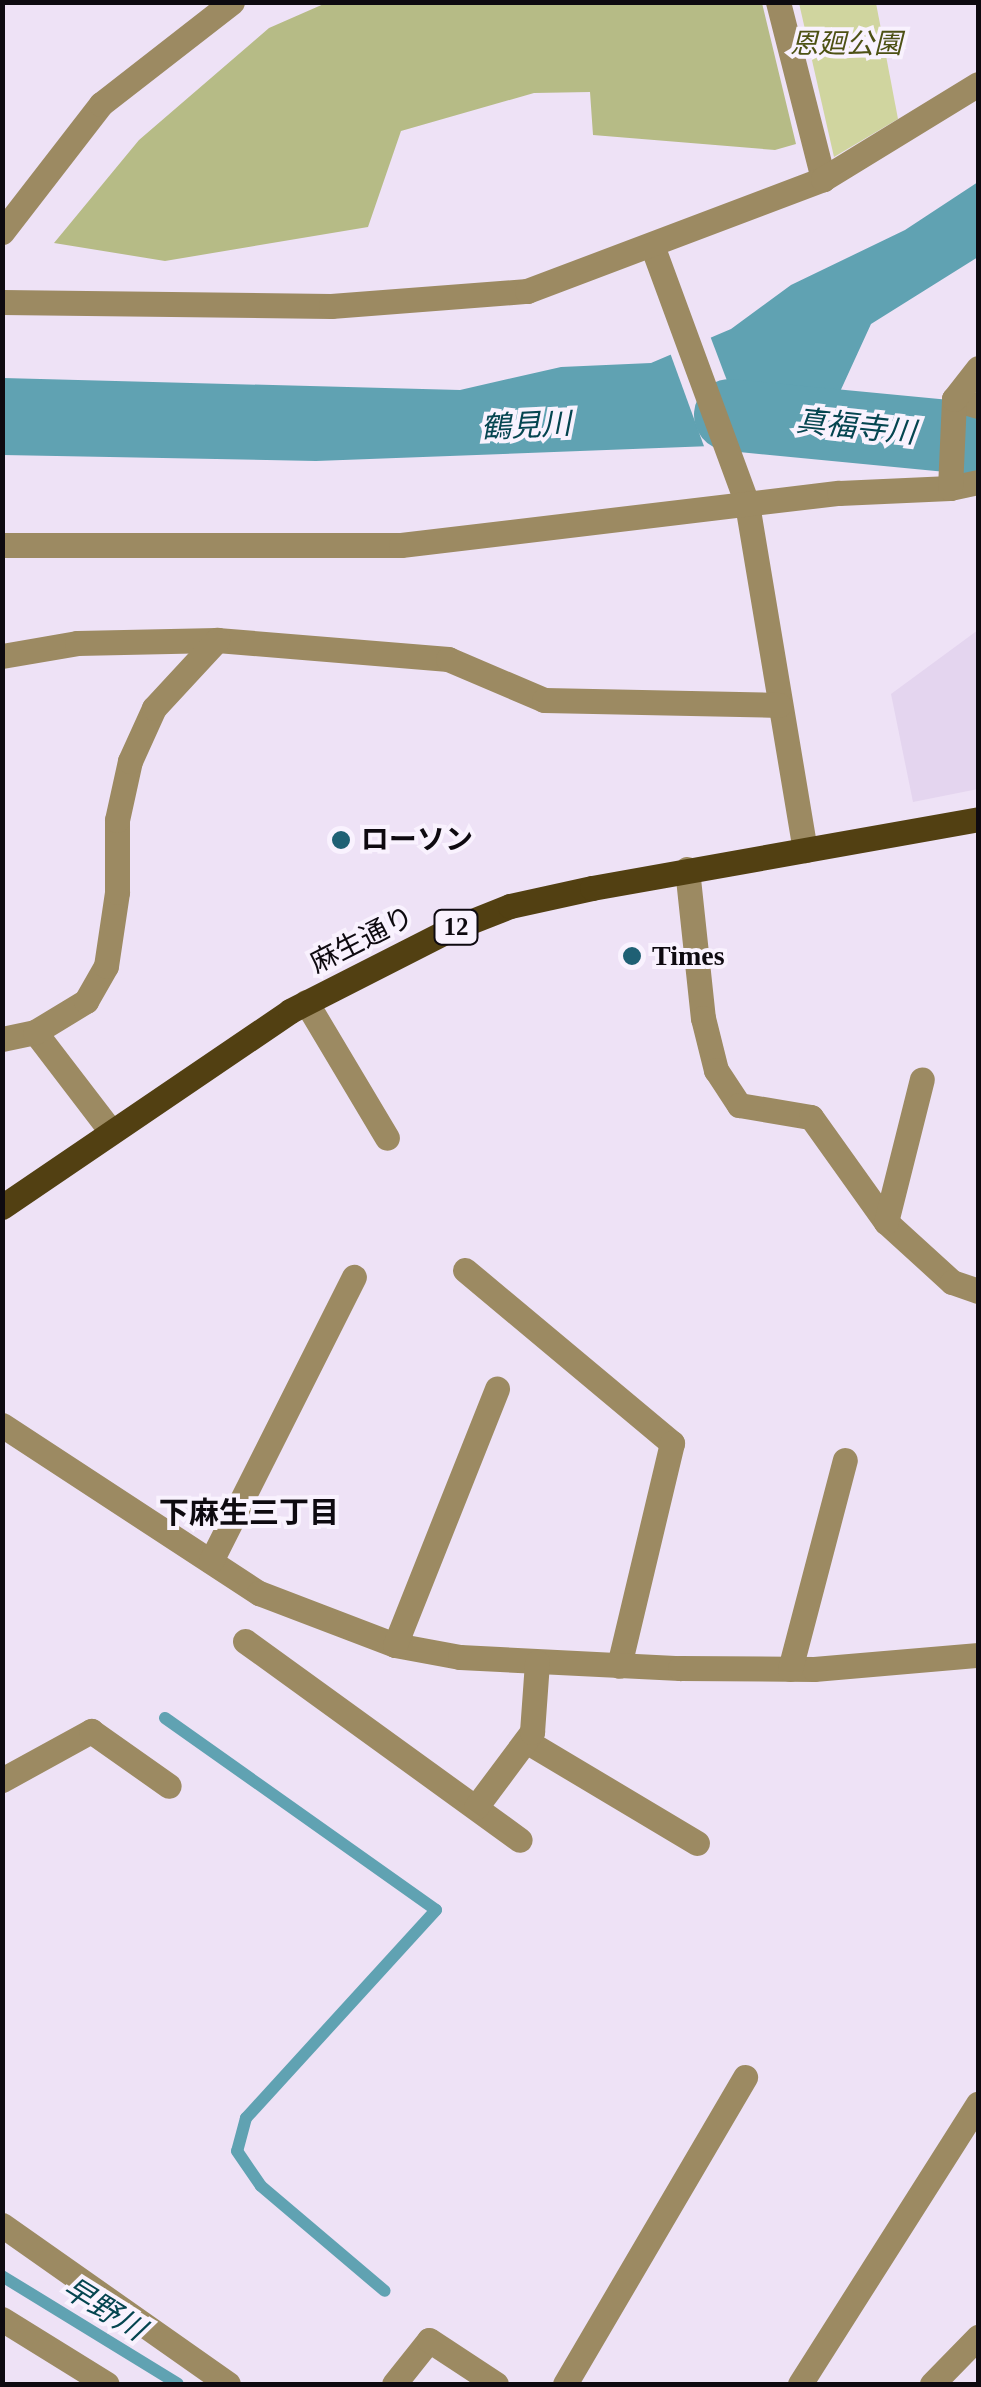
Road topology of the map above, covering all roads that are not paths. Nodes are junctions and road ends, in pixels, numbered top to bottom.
1 (232, 2) edge
2 (778, 2) edge
3 (978, 84) edge
4 (824, 178) junction
5 (2, 232) edge
6 (657, 258) junction
7 (2, 302) edge
8 (978, 368) edge
9 (961, 408) edge
10 (950, 478) junction
11 (978, 482) edge
12 (744, 495) junction
13 (2, 545) edge
14 (217, 640) junction
15 (2, 656) edge
16 (779, 705) junction
17 (978, 819) edge
18 (805, 850) junction
19 (688, 869) junction
20 (306, 1002) junction
21 (35, 1032) junction
22 (2, 1039) edge
23 (922, 1078) dead end
24 (110, 1130) junction
25 (387, 1138) dead end
26 (2, 1206) edge
27 (886, 1222) junction
28 (465, 1270) dead end
29 (354, 1276) dead end
30 (978, 1291) edge
31 (498, 1389) dead end
32 (2, 1425) edge
33 (844, 1460) dead end
34 (211, 1561) junction
35 (245, 1640) dead end
36 (395, 1646) junction
37 (978, 1655) edge
38 (537, 1662) junction
39 (619, 1666) junction
40 (790, 1668) junction
41 (526, 1741) junction
42 (2, 1780) edge
43 (168, 1786) dead end
44 (476, 1807) junction
45 (520, 1840) dead end
46 (698, 1843) dead end
47 (745, 2077) dead end
48 (978, 2104) edge
49 (2, 2225) edge
50 (2, 2319) edge
51 (978, 2337) edge
52 (107, 2384) edge
53 (228, 2384) edge
54 (394, 2384) edge
55 (496, 2384) edge
56 (565, 2384) edge
57 (800, 2384) edge
58 (932, 2384) edge

1 - 5 street
2 - 4 street
3 - 4 street
4 - 6 street
6 - 7 street
6 - 12 street
8 - 9 street
9 - 10 street
10 - 11 street
10 - 12 street
12 - 13 street
12 - 16 street
14 - 15 street
14 - 16 street
14 - 21 street
16 - 18 street
17 - 18 main road, 麻生通り / 12
18 - 19 main road, 麻生通り / 12
19 - 20 main road, 麻生通り / 12
19 - 27 street
20 - 24 main road, 麻生通り / 12
20 - 25 street
21 - 22 street
21 - 24 street
23 - 27 street
24 - 26 main road, 麻生通り / 12
27 - 30 street
28 - 39 street
29 - 34 street
31 - 36 street
32 - 34 street
33 - 40 street
34 - 36 street
35 - 44 street
36 - 38 street
37 - 40 street
38 - 39 street
38 - 41 street
39 - 40 street
41 - 44 street
41 - 46 street
42 - 43 street
44 - 45 street
47 - 56 street
48 - 57 street
49 - 53 street
50 - 52 street
51 - 58 street
54 - 55 street

